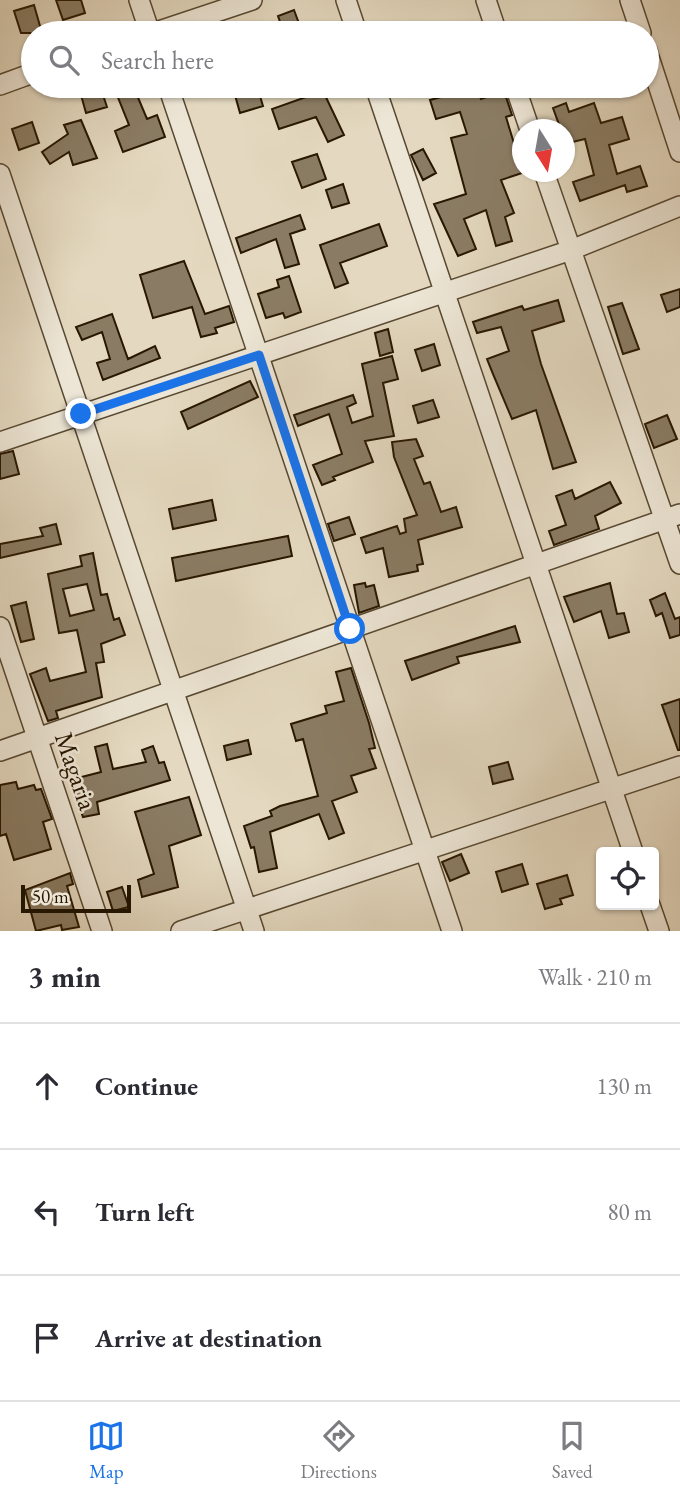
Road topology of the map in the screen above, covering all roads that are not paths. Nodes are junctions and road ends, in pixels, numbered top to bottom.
1 (139, 0) edge
2 (252, 0) edge
3 (346, 0) edge
4 (486, 0) edge
5 (630, 0) edge
6 (147, 21) edge
7 (188, 21) edge
8 (353, 21) edge
9 (493, 21) edge
10 (637, 21) edge
11 (21, 78) edge
12 (0, 85) edge
13 (659, 88) edge
14 (172, 98) edge
15 (379, 98) edge
16 (519, 98) edge
17 (526, 119) edge
18 (680, 152) edge
19 (0, 174) edge
20 (547, 182) edge
21 (680, 206) edge
22 (571, 250) junction
23 (444, 292) junction
24 (259, 355) junction
25 (81, 414) junction
26 (0, 442) edge
27 (672, 516) edge
28 (536, 564) junction
29 (680, 564) edge
30 (0, 627) edge
31 (350, 629) junction
32 (173, 691) junction
33 (37, 738) junction
34 (0, 751) edge
35 (680, 766) edge
36 (611, 789) junction
37 (631, 847) edge
38 (425, 850) junction
39 (247, 909) junction
40 (652, 910) edge
41 (102, 931) edge
42 (181, 931) edge
43 (254, 931) edge
44 (452, 931) edge
45 (659, 931) edge

1 - 6 street
2 - 7 street
3 - 8 street
4 - 9 street
5 - 10 street
11 - 12 street
13 - 18 street
14 - 24 street
15 - 23 street
16 - 17 street
19 - 25 street
20 - 22 street
21 - 22 street
22 - 23 street
22 - 27 street
23 - 24 street
23 - 28 street
24 - 25 street
24 - 31 street
25 - 26 street
25 - 32 street
27 - 28 street
27 - 29 street
28 - 31 street
28 - 36 street
30 - 33 street, Magaria
31 - 32 street
31 - 38 street
32 - 33 street
32 - 39 street
33 - 34 street
33 - 41 street, Magaria
35 - 36 street
36 - 37 street
36 - 38 street
38 - 39 street
38 - 44 street
39 - 42 street
39 - 43 street
40 - 45 street

